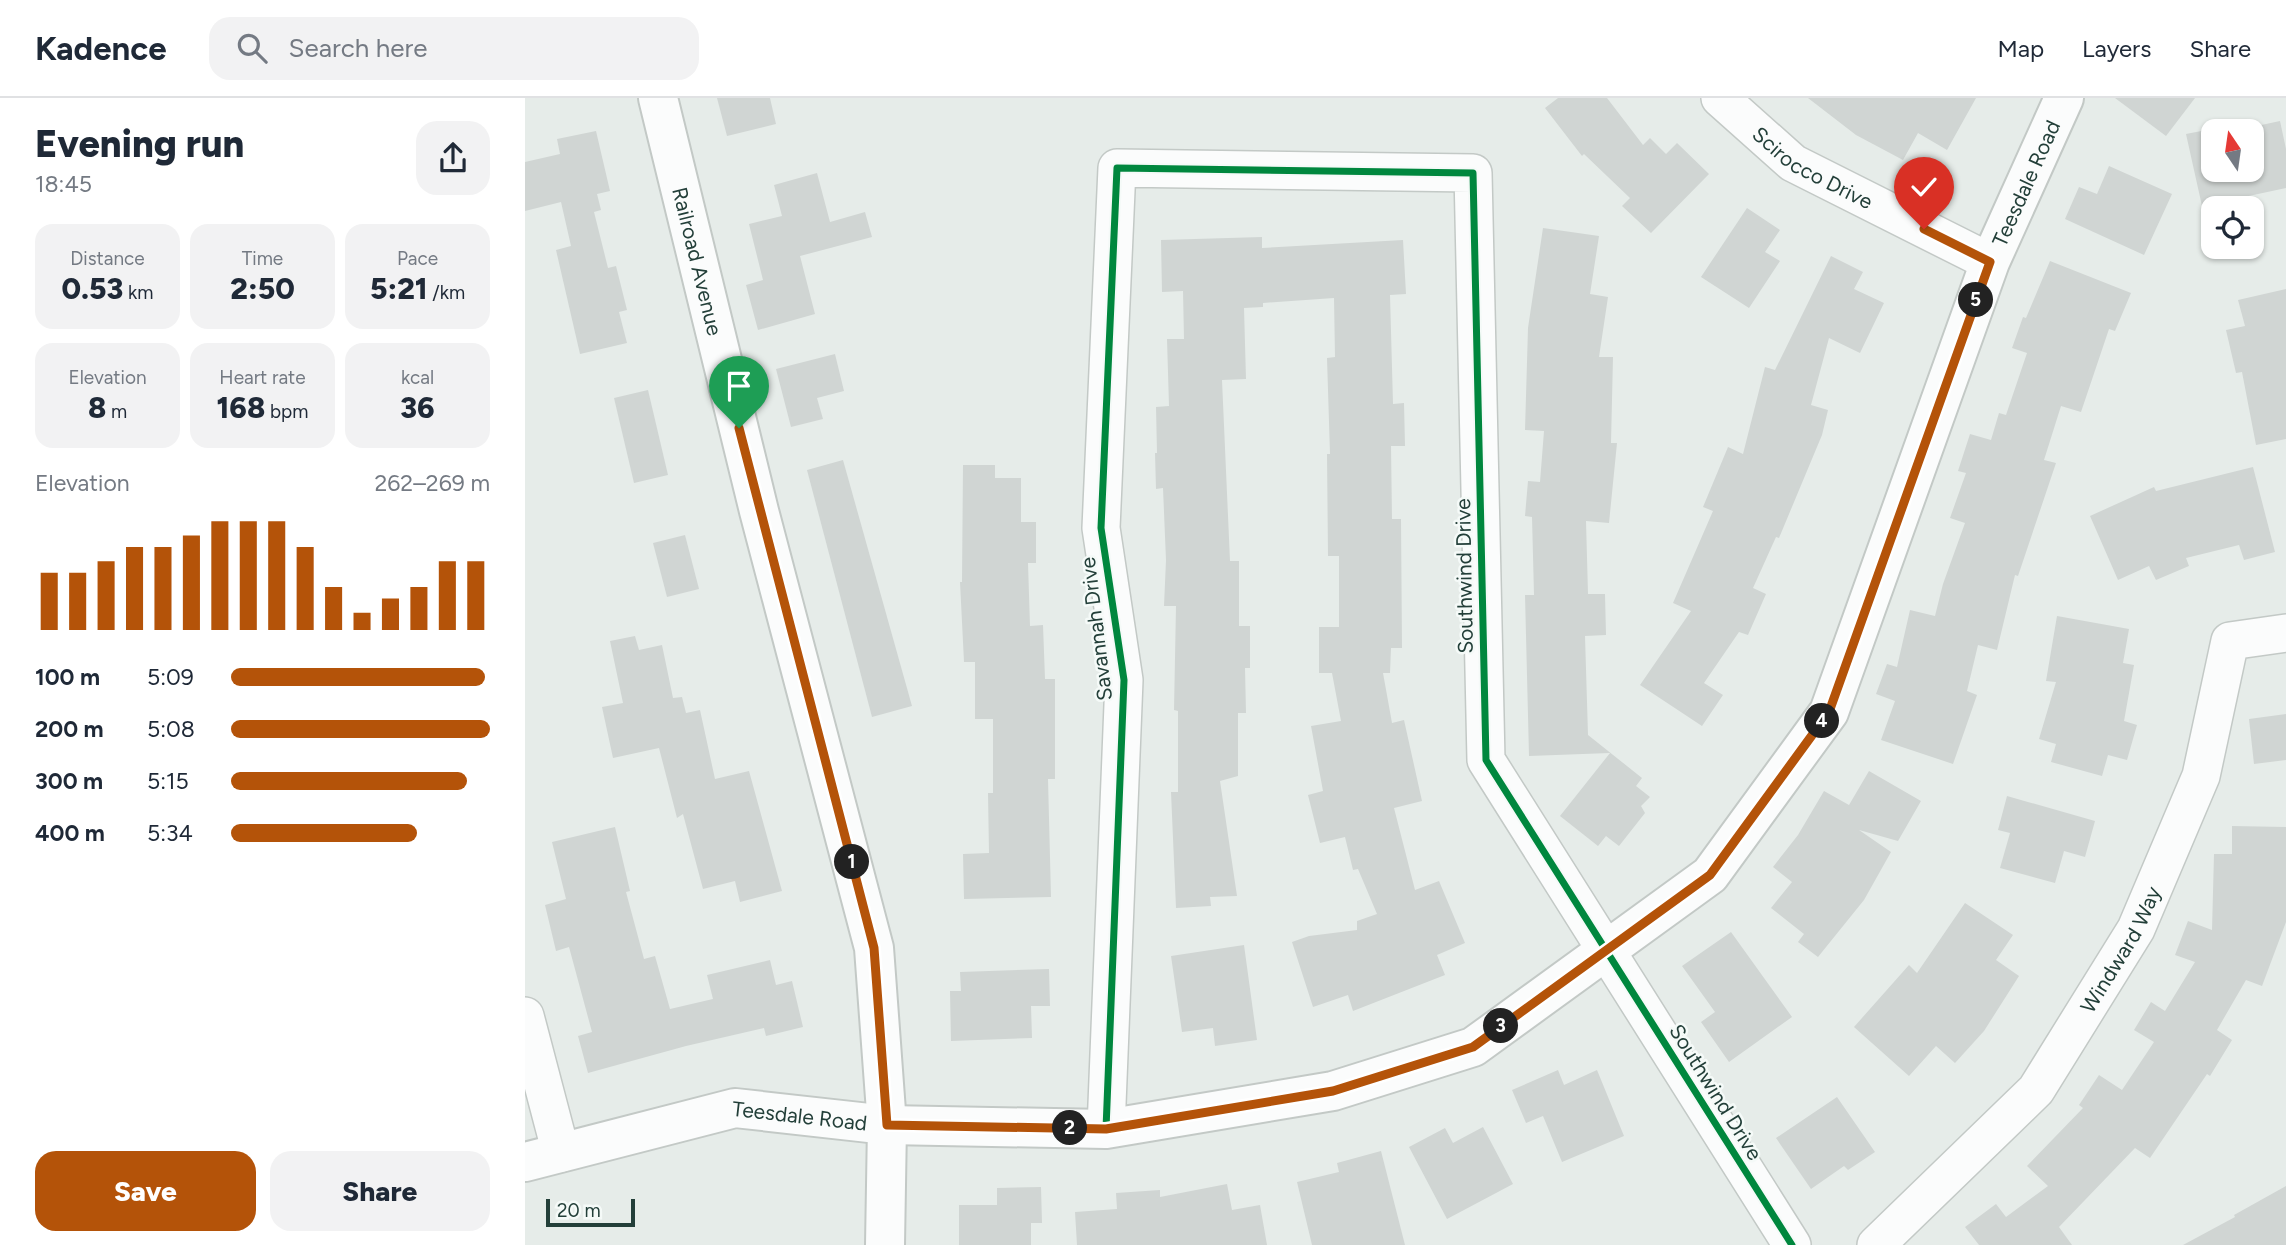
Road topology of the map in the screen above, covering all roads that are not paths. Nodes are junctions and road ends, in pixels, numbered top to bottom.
1 (658, 98) edge
2 (1720, 98) edge
3 (2064, 98) edge
4 (1117, 167) joint
5 (1990, 262) junction
6 (2286, 633) edge
7 (1606, 951) junction
8 (525, 1016) edge
9 (887, 1125) junction
10 (1106, 1129) junction
11 (543, 1158) edge
12 (885, 1245) edge
13 (1793, 1245) edge
14 (1875, 1245) edge

1 - 9 street, Railroad Avenue
2 - 5 street, Scirocco Drive
3 - 5 street, Teesdale Road
4 - 7 street, Southwind Drive
4 - 10 street, Savannah Drive
5 - 7 street, Teesdale Road
6 - 14 street, Windward Way
7 - 10 street, Teesdale Road
7 - 13 street, Southwind Drive
8 - 11 street
9 - 10 street, Teesdale Road
9 - 11 street, Teesdale Road
9 - 12 street, Railroad Avenue

